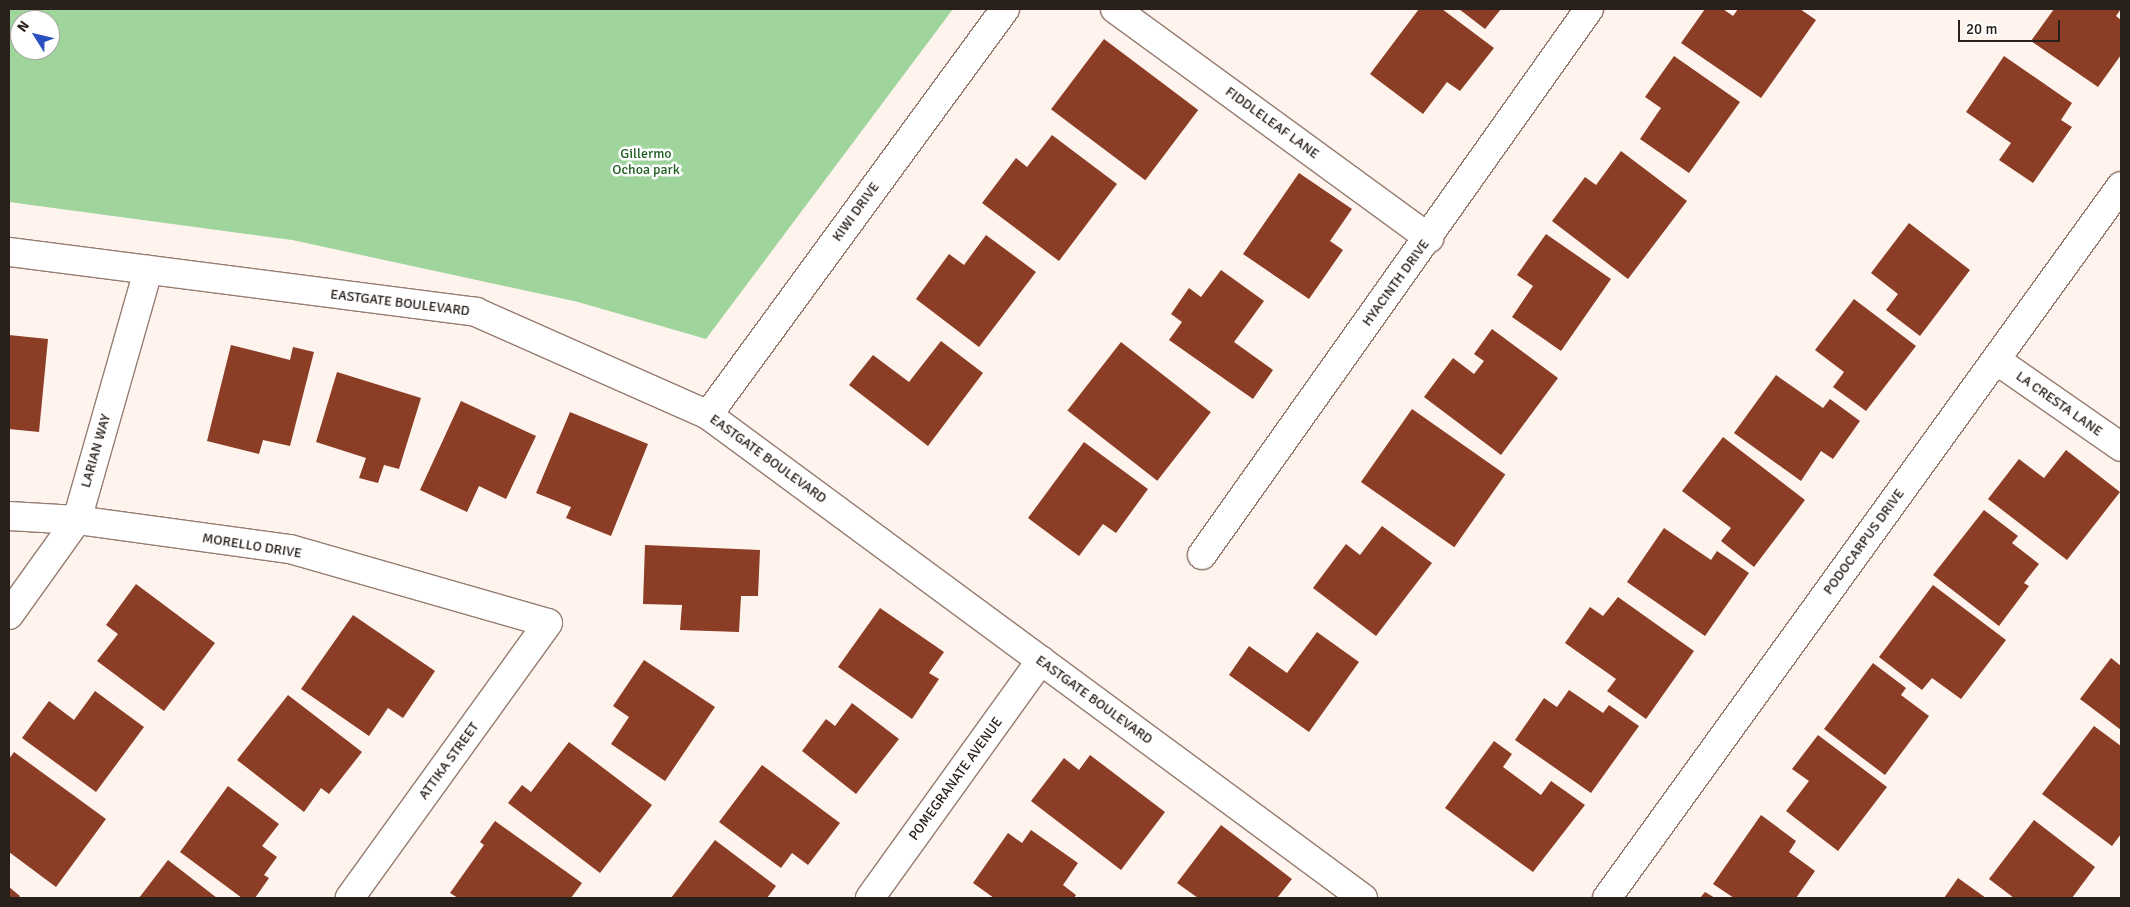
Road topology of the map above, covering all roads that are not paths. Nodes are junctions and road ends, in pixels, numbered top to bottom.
1 (1005, 9) edge
2 (1115, 9) edge
3 (1589, 9) edge
4 (2121, 186) edge
5 (1428, 238) junction
6 (9, 252) edge
7 (148, 270) junction
8 (1996, 360) junction
9 (708, 415) junction
10 (2121, 447) edge
11 (9, 516) edge
12 (77, 520) junction
13 (1202, 555) dead end
14 (9, 615) edge
15 (548, 623) joint
16 (1041, 660) junction
17 (350, 898) edge
18 (870, 898) edge
19 (1363, 898) edge
20 (1606, 898) edge

1 - 9 street, KIWI DRIVE
2 - 5 street, FIDDLELEAF LANE
3 - 5 street, HYACINTH DRIVE
4 - 8 street, PODOCARPUS DRIVE
5 - 13 street, HYACINTH DRIVE
6 - 7 street, EASTGATE BOULEVARD
7 - 9 street, EASTGATE BOULEVARD
7 - 12 street, LARIAN WAY
8 - 10 street, LA CRESTA LANE
8 - 20 street, PODOCARPUS DRIVE
9 - 16 street, EASTGATE BOULEVARD
11 - 12 street, MORELLO DRIVE
12 - 14 street, LARIAN WAY
12 - 15 street, MORELLO DRIVE
15 - 17 street, ATTIKA STREET
16 - 18 street, POMEGRANATE AVENUE
16 - 19 street, EASTGATE BOULEVARD

